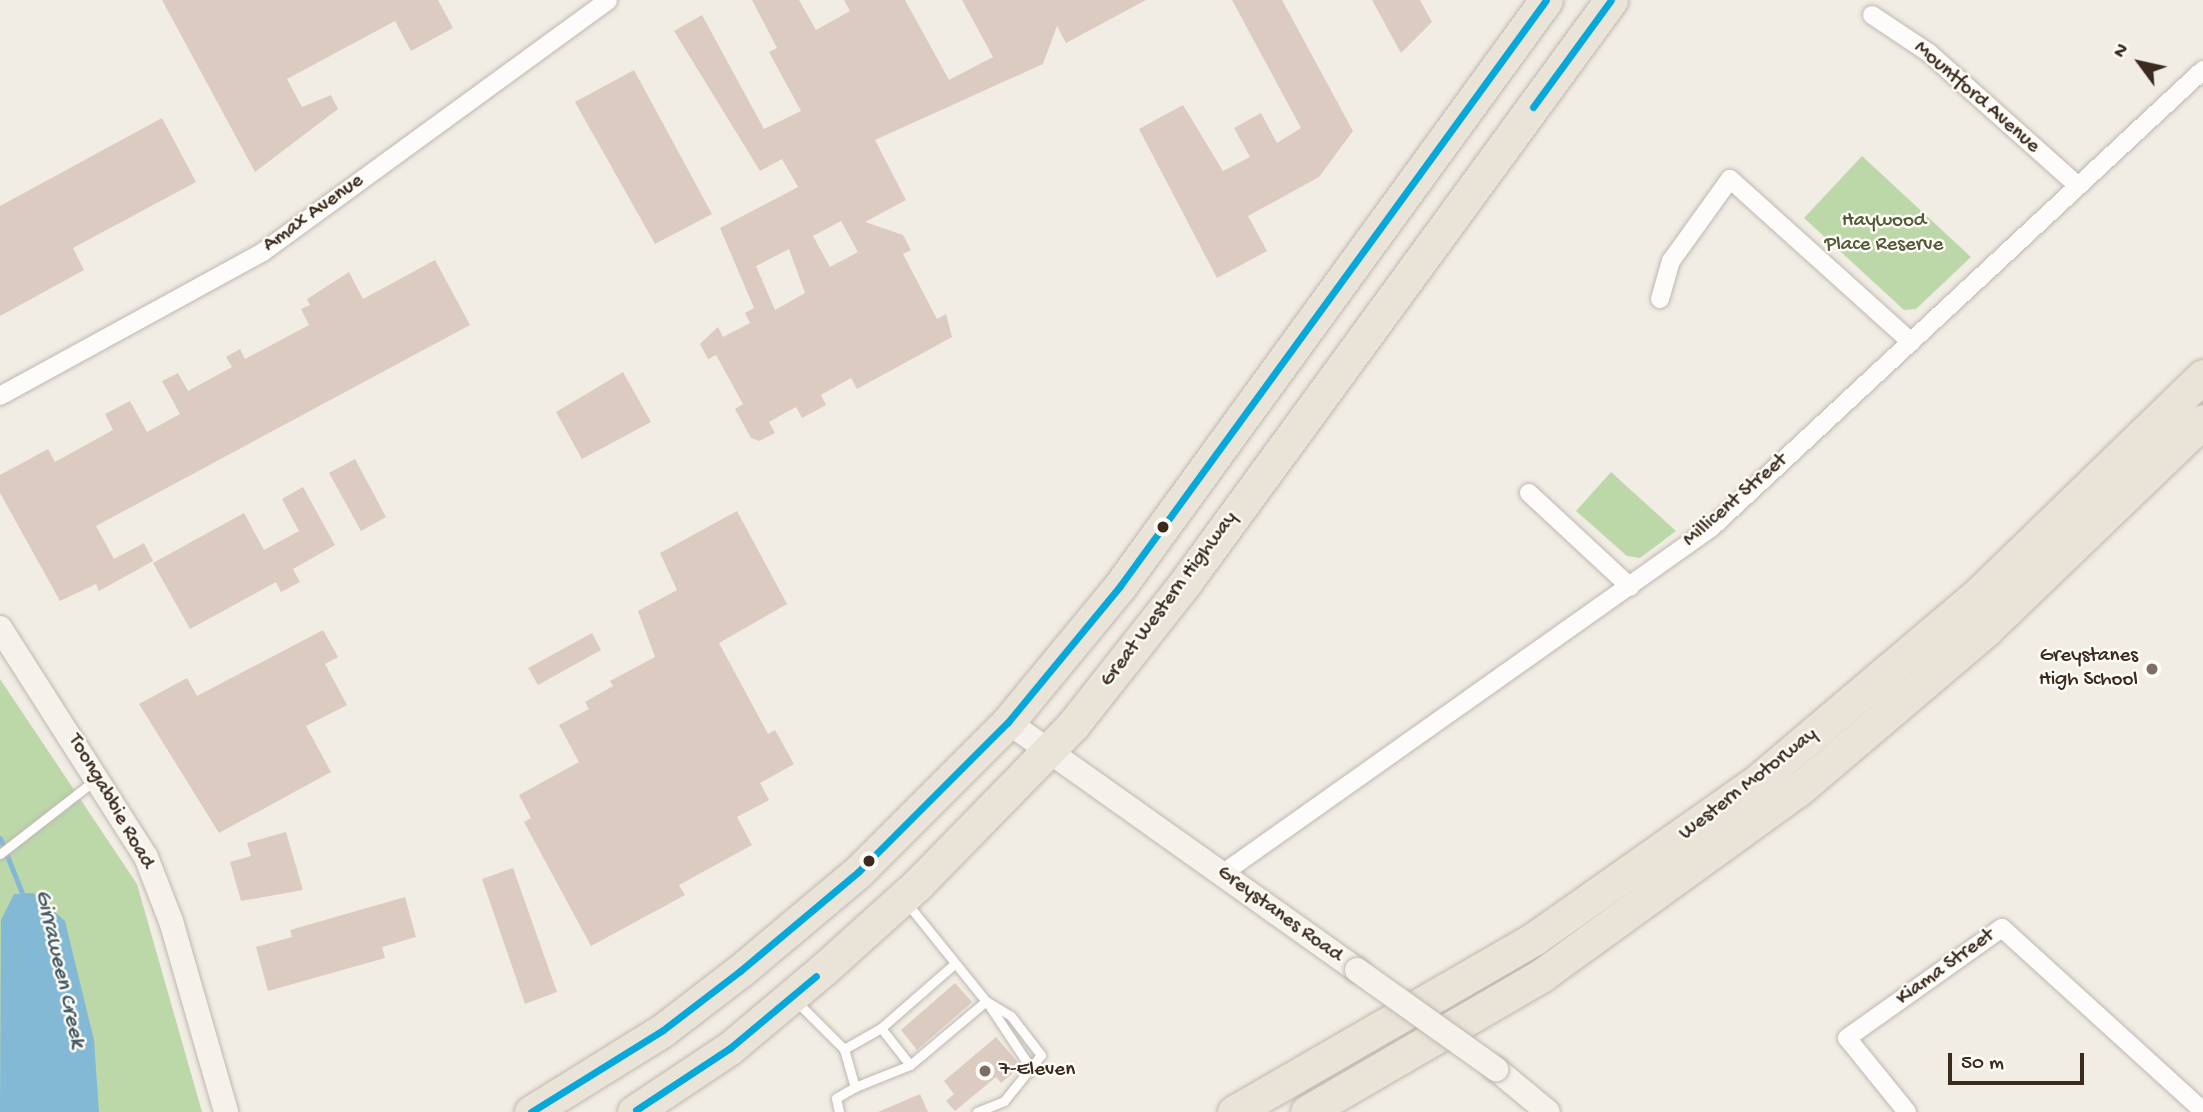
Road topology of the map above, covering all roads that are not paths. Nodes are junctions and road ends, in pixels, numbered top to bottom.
1 (608, 0) edge
2 (1546, 0) edge
3 (1611, 0) edge
4 (1872, 15) dead end
5 (2203, 70) edge
6 (2077, 185) junction
7 (1660, 299) dead end
8 (1911, 342) junction
9 (2203, 376) edge
10 (0, 396) edge
11 (2203, 421) edge
12 (1528, 493) dead end
13 (1630, 587) junction
14 (0, 628) edge
15 (1008, 722) junction
16 (1049, 751) junction
17 (98, 778) junction
18 (0, 854) edge
19 (1222, 874) junction
20 (903, 897) junction
21 (953, 965) junction
22 (791, 997) junction
23 (986, 1000) junction
24 (881, 1028) junction
25 (844, 1049) junction
26 (910, 1065) junction
27 (855, 1087) junction
28 (2203, 1111) edge
29 (226, 1112) edge
30 (531, 1112) edge
31 (634, 1112) edge
32 (839, 1112) edge
33 (977, 1112) edge
34 (1234, 1112) edge
35 (1307, 1112) edge
36 (1548, 1112) edge
37 (1907, 1112) edge

1 - 10 street, Amax Avenue
2 - 15 highway
3 - 16 highway, Great Western Highway
4 - 6 street, Mountford Avenue
5 - 6 street, Millicent Street
6 - 8 street, Millicent Street
7 - 8 street
8 - 13 street, Millicent Street
9 - 34 highway, Western Motorway
11 - 35 highway, Western Motorway
12 - 13 street
13 - 19 street, Millicent Street
14 - 17 main road, Toongabbie Road
15 - 16 main road, Greystanes Road
15 - 30 highway
16 - 19 main road, Greystanes Road
16 - 20 highway, Great Western Highway
17 - 18 lane
17 - 29 main road, Toongabbie Road
19 - 36 main road, Greystanes Road, bridge
20 - 21 lane
20 - 22 highway, Great Western Highway
21 - 23 lane
21 - 24 lane
22 - 25 lane
22 - 31 highway, Great Western Highway
23 - 26 lane
23 - 33 lane
24 - 25 lane
24 - 26 lane
25 - 27 lane
26 - 27 lane
27 - 32 lane
28 - 37 street, Kiama Street

